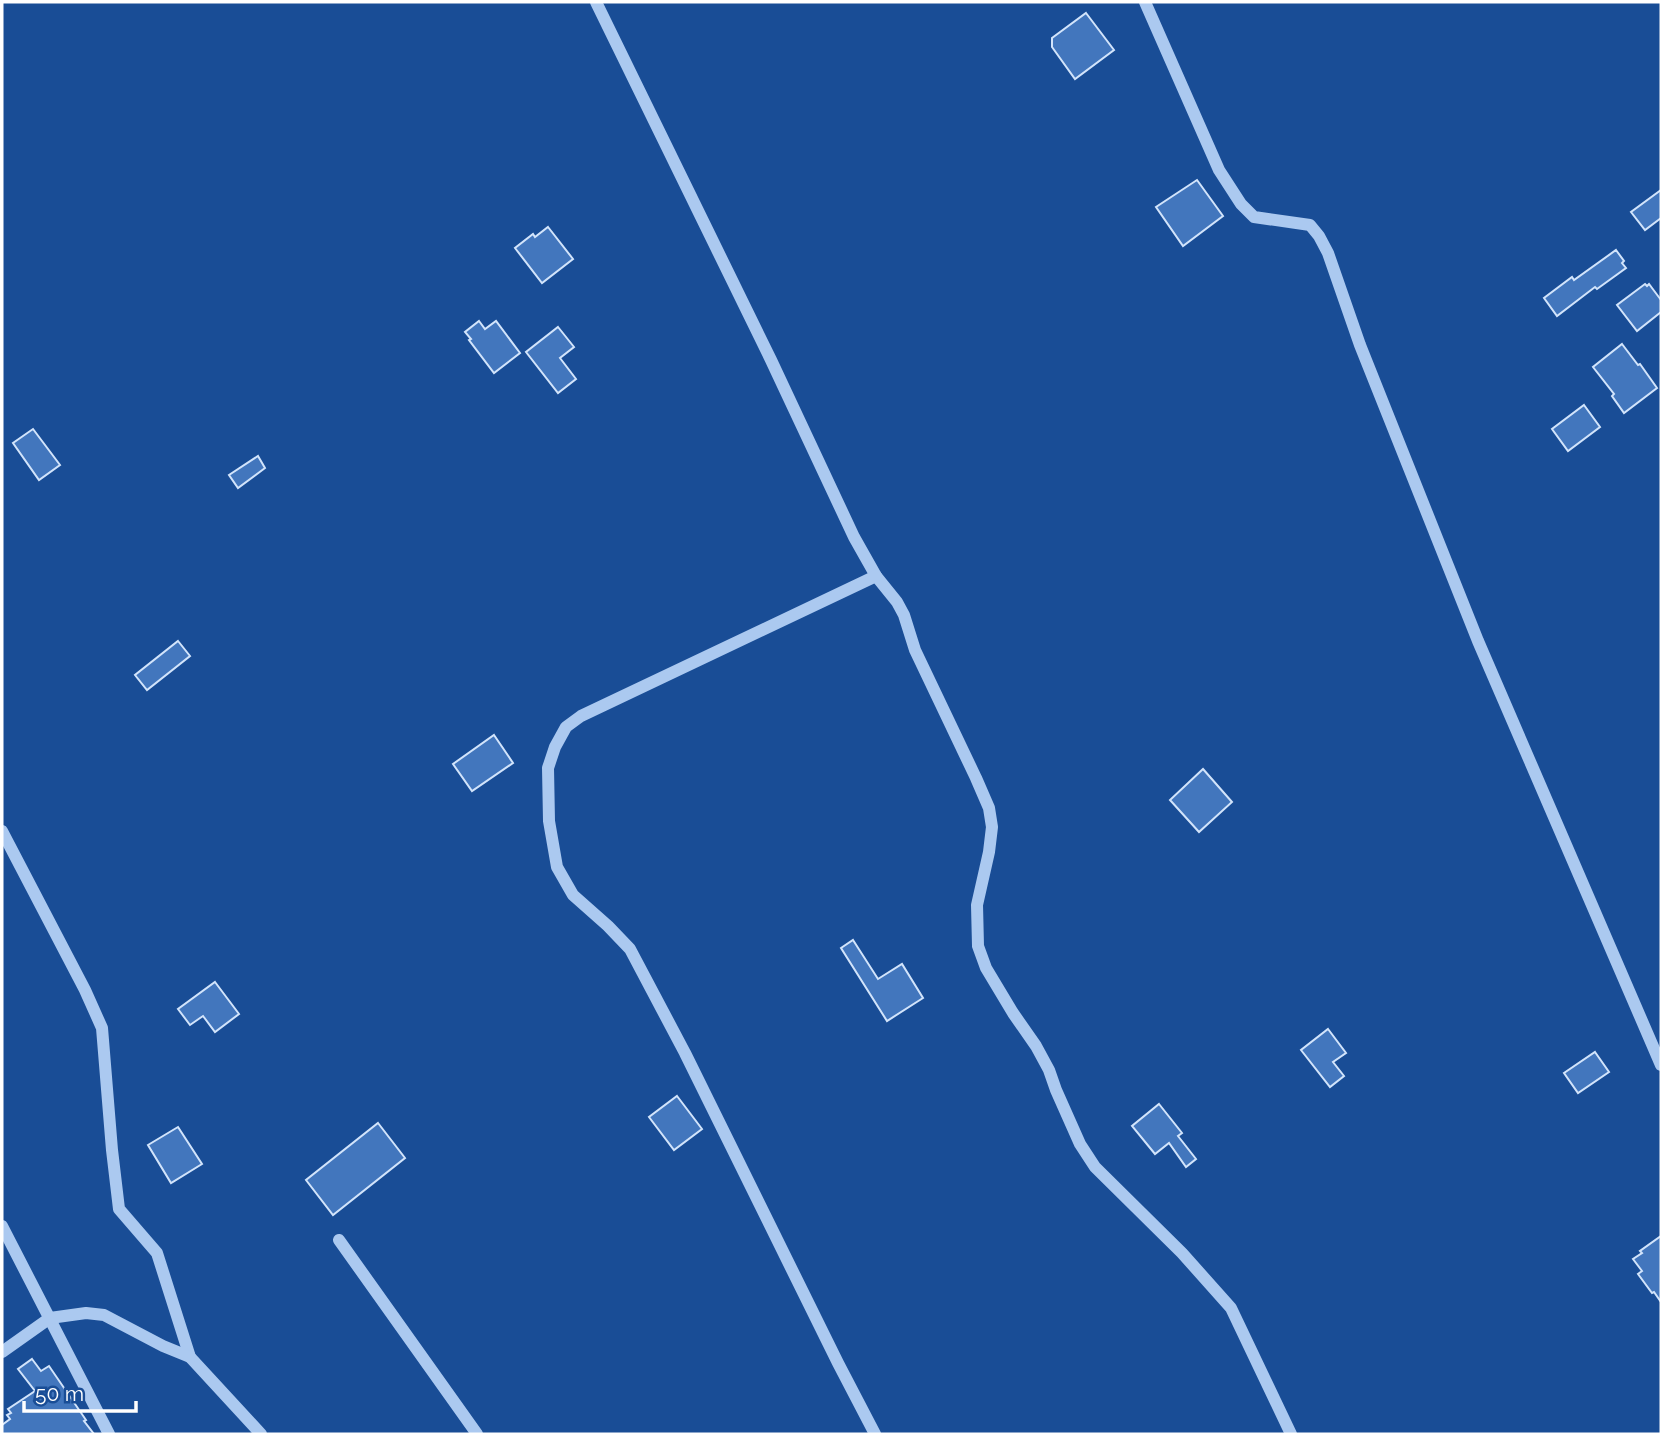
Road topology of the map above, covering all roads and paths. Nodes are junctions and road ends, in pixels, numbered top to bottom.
1 (596, 2) edge
2 (1145, 2) edge
3 (876, 576) junction
4 (2, 831) edge
5 (1661, 1065) edge
6 (2, 1226) edge
7 (339, 1240) dead end
8 (50, 1318) junction
9 (2, 1352) edge
10 (190, 1357) junction
11 (109, 1434) edge
12 (261, 1434) edge
13 (477, 1434) edge
14 (875, 1434) edge
15 (1291, 1434) edge

1 - 3 street
2 - 5 street
3 - 14 street
3 - 15 street
4 - 10 street
6 - 8 street
7 - 13 street
8 - 9 street
8 - 10 street
8 - 11 street
10 - 12 street

